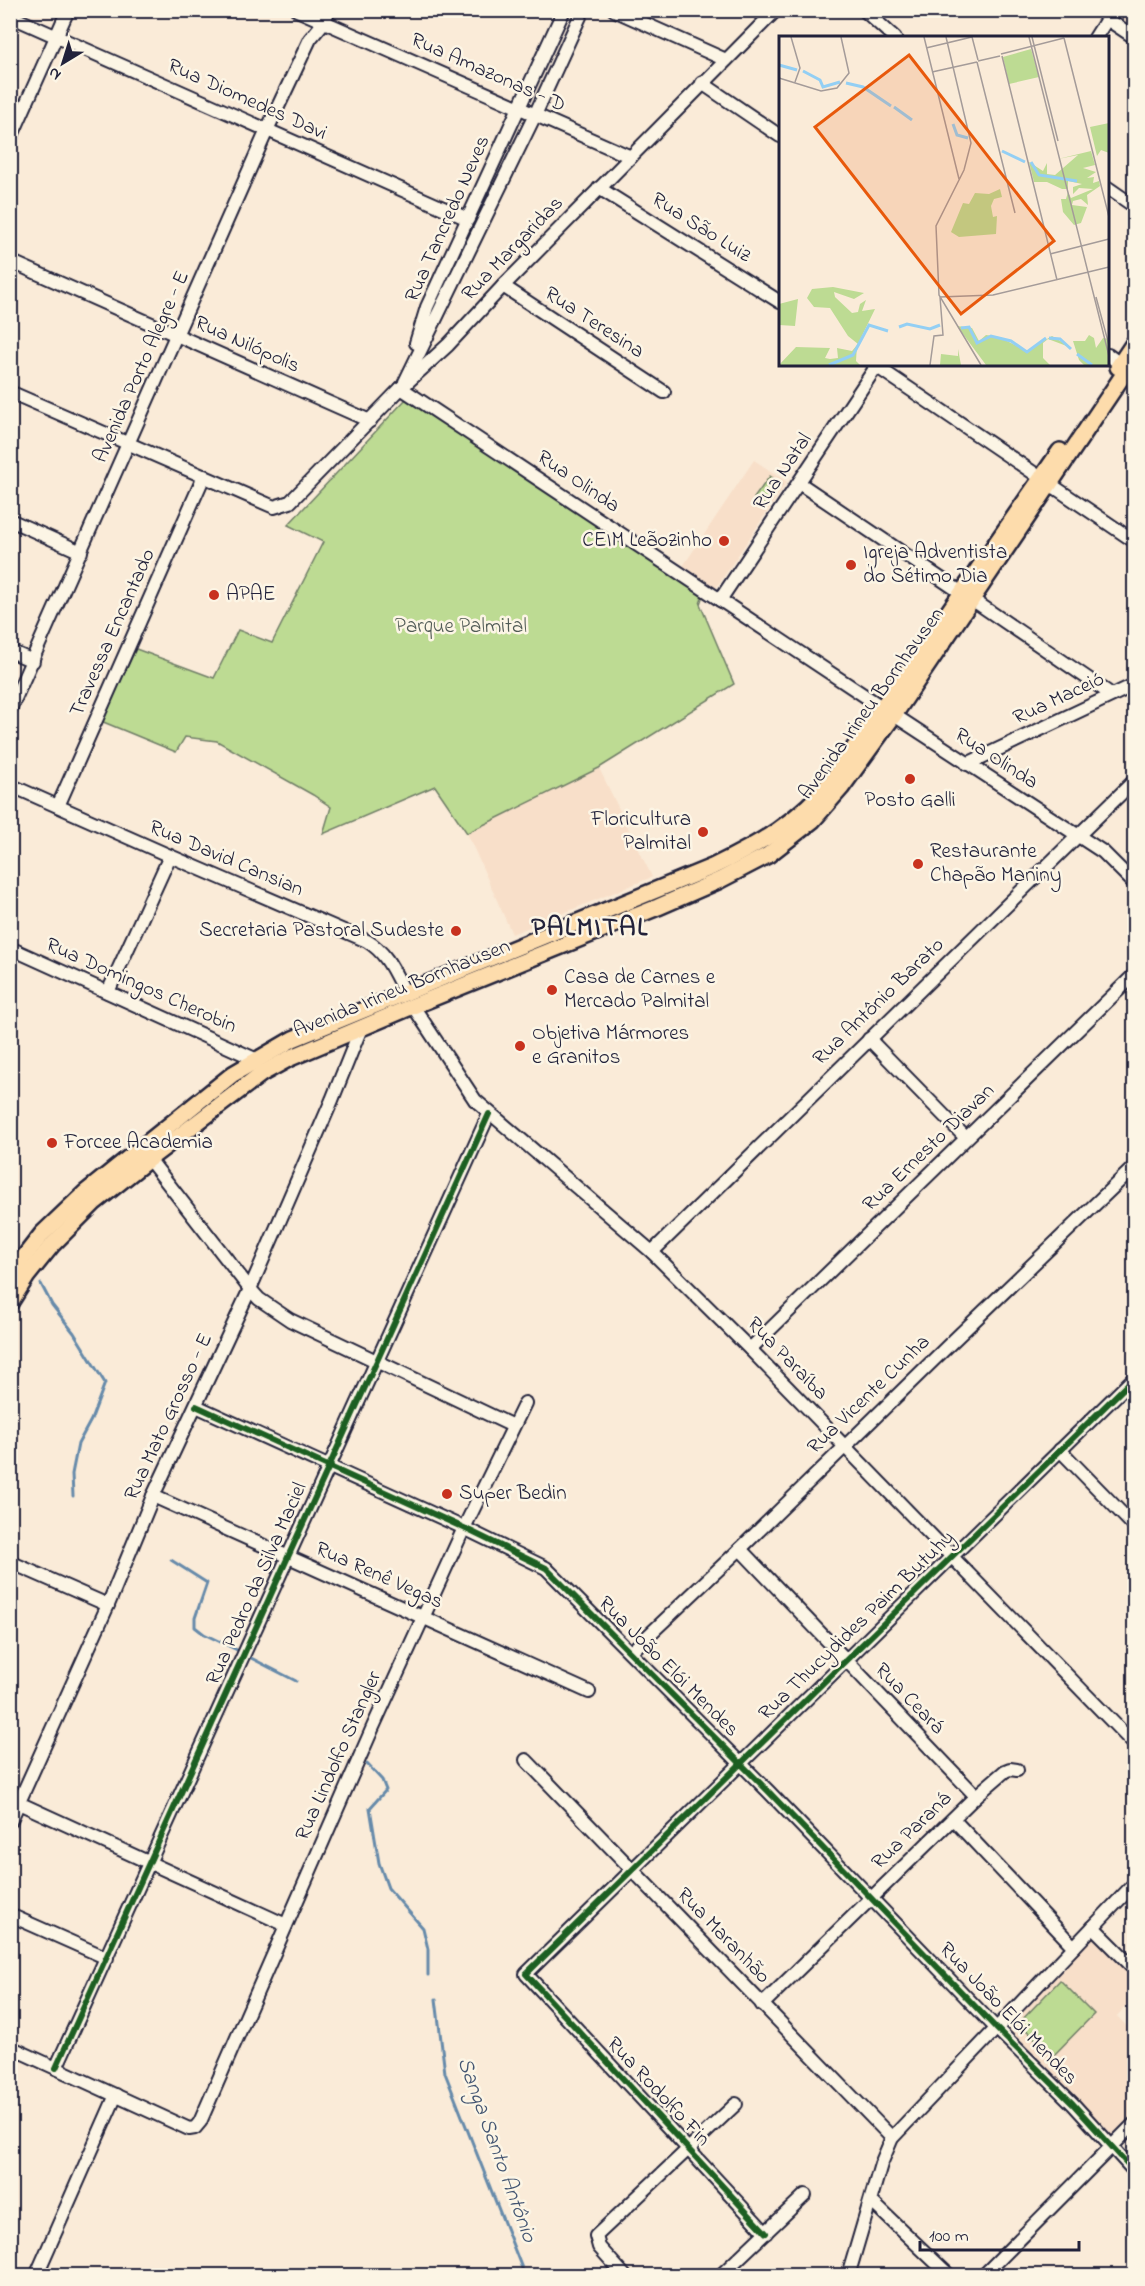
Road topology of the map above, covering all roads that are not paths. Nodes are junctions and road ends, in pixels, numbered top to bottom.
1 (68, 10) edge
2 (297, 10) edge
3 (564, 10) edge
4 (583, 10) edge
5 (614, 10) edge
6 (776, 10) edge
7 (864, 10) edge
8 (320, 15) edge
9 (10, 16) edge
10 (893, 36) edge
11 (1096, 36) edge
12 (56, 37) junction
13 (1134, 38) edge
14 (726, 60) junction
15 (702, 83) junction
16 (520, 108) junction
17 (535, 115) junction
18 (14, 123) edge
19 (267, 130) junction
20 (779, 135) edge
21 (10, 140) edge
22 (631, 157) junction
23 (599, 188) junction
24 (1109, 189) edge
25 (1134, 206) edge
26 (468, 219) junction
27 (10, 261) edge
28 (503, 286) junction
29 (779, 301) edge
30 (429, 331) junction
31 (177, 335) junction
32 (1134, 343) edge
33 (448, 345) junction
34 (1125, 364) edge
35 (875, 366) edge
36 (877, 366) edge
37 (401, 388) junction
38 (10, 392) edge
39 (664, 392) dead end
40 (370, 421) junction
41 (129, 444) junction
42 (204, 476) junction
43 (1046, 481) junction
44 (799, 483) junction
45 (10, 520) edge
46 (1134, 541) edge
47 (81, 552) junction
48 (968, 596) junction
49 (720, 600) junction
50 (10, 651) edge
51 (33, 661) junction
52 (1134, 685) edge
53 (1112, 696) junction
54 (10, 710) edge
55 (888, 711) junction
56 (967, 764) junction
57 (1134, 781) edge
58 (10, 785) edge
59 (58, 806) junction
60 (1077, 836) junction
61 (170, 856) junction
62 (1134, 883) edge
63 (10, 948) edge
64 (1134, 975) edge
65 (404, 991) junction
66 (108, 992) junction
67 (413, 1006) junction
68 (356, 1012) junction
69 (360, 1029) junction
70 (869, 1039) junction
71 (255, 1059) junction
72 (489, 1114) junction
73 (966, 1138) junction
74 (144, 1153) junction
75 (1134, 1167) edge
76 (652, 1252) junction
77 (10, 1275) edge
78 (250, 1289) junction
79 (10, 1303) edge
80 (750, 1348) junction
81 (377, 1360) junction
82 (1134, 1378) edge
83 (525, 1403) dead end
84 (196, 1406) junction
85 (513, 1426) junction
86 (846, 1447) junction
87 (1060, 1450) junction
88 (328, 1466) junction
89 (153, 1496) junction
90 (1134, 1526) edge
91 (464, 1528) junction
92 (740, 1549) junction
93 (952, 1556) junction
94 (287, 1557) junction
95 (10, 1562) edge
96 (108, 1605) junction
97 (423, 1618) junction
98 (631, 1652) junction
99 (845, 1660) junction
100 (589, 1692) dead end
101 (1134, 1744) edge
102 (526, 1760) dead end
103 (740, 1763) junction
104 (1017, 1770) dead end
105 (976, 1796) junction
106 (15, 1801) edge
107 (953, 1819) junction
108 (10, 1822) edge
109 (150, 1862) junction
110 (631, 1869) junction
111 (1134, 1884) edge
112 (872, 1898) junction
113 (10, 1915) edge
114 (286, 1925) junction
115 (1093, 1927) junction
116 (1074, 1947) junction
117 (107, 1958) junction
118 (1134, 1968) edge
119 (526, 1974) joint
120 (762, 2005) junction
121 (996, 2028) junction
122 (10, 2047) edge
123 (56, 2068) junction
124 (116, 2095) junction
125 (736, 2104) dead end
126 (1134, 2124) edge
127 (892, 2138) junction
128 (1112, 2146) junction
129 (689, 2149) junction
130 (1134, 2171) edge
131 (805, 2195) dead end
132 (872, 2202) junction
133 (766, 2233) junction
134 (36, 2276) edge
135 (625, 2276) edge
136 (720, 2276) edge
137 (848, 2276) edge
138 (950, 2276) edge
139 (983, 2276) edge

1 - 12 street
2 - 8 street, Rua Amazonas - D
3 - 16 street, Rua Tancredo Neves
4 - 17 street, Rua Tancredo Neves
5 - 14 street
6 - 14 street, Rua Margaridas
7 - 10 street
8 - 16 street, Rua Amazonas - D
8 - 19 street, Avenida Porto Alegre - E
9 - 12 street, Rua Diomedes Davi
11 - 13 street
12 - 18 street
12 - 19 street, Rua Diomedes Davi
14 - 15 street, Rua Margaridas
15 - 20 street
15 - 22 street, Rua Margaridas
16 - 17 street, Rua Amazonas - D
16 - 26 street, Rua Tancredo Neves
17 - 22 street, Rua Amazonas - D
17 - 30 street, Rua Tancredo Neves
18 - 21 street
19 - 26 street, Rua Diomedes Davi
19 - 31 street, Avenida Porto Alegre - E
22 - 23 street, Rua Margaridas
23 - 28 street, Rua Margaridas
23 - 29 street, Rua São Luiz
24 - 25 street
26 - 37 street, Rua Tancredo Neves
27 - 31 street, Rua Nilópolis
28 - 33 street, Rua Margaridas
28 - 39 street, Rua Teresina
30 - 33 street, Rua Tancredo Neves
30 - 37 street, Rua Tancredo Neves
31 - 40 street, Rua Nilópolis
31 - 41 street, Avenida Porto Alegre - E
32 - 34 main road, Avenida Irineu Bornhausen
33 - 37 street, Rua Margaridas
34 - 43 main road, Avenida Irineu Bornhausen
35 - 44 street, Rua Natal
36 - 43 street
37 - 40 street, Rua Margaridas
37 - 49 street, Rua Olinda
38 - 41 street
40 - 42 street, Rua Margaridas
41 - 42 street
41 - 47 street, Avenida Porto Alegre - E
42 - 59 street, Travessa Encantado
43 - 46 street
43 - 48 main road, Avenida Irineu Bornhausen
44 - 48 street
44 - 49 street, Rua Natal
45 - 47 street
47 - 51 street, Avenida Porto Alegre - E
48 - 53 street
48 - 55 main road, Avenida Irineu Bornhausen
49 - 55 street, Rua Olinda
50 - 51 street
51 - 54 street, Avenida Porto Alegre - E
52 - 53 street, Rua Maceió
53 - 56 street, Rua Maceió
55 - 56 street, Rua Olinda
55 - 65 main road, Avenida Irineu Bornhausen
55 - 67 main road, Avenida Irineu Bornhausen
56 - 60 street, Rua Olinda
57 - 60 street, Rua Antônio Barato
58 - 59 street, Rua David Cansian
59 - 61 street, Rua David Cansian
60 - 62 street, Rua Olinda
60 - 70 street, Rua Antônio Barato
61 - 65 street, Rua David Cansian
61 - 66 street
63 - 66 street, Rua Domingos Cherobin
64 - 73 street, Rua Ernesto Diavan
65 - 68 main road, Avenida Irineu Bornhausen
66 - 71 street, Rua Domingos Cherobin
67 - 69 main road, Avenida Irineu Bornhausen
67 - 72 street, Rua Paraíba
68 - 69 main road
68 - 71 main road, Avenida Irineu Bornhausen
69 - 74 main road, Avenida Irineu Bornhausen
69 - 78 street, Rua Mato Grosso - E
70 - 73 street
70 - 76 street, Rua Antônio Barato
71 - 74 main road, Avenida Irineu Bornhausen
72 - 76 street, Rua Paraíba
72 - 81 street, Rua Pedro da Silva Maciel
73 - 80 street, Rua Ernesto Diavan
74 - 77 main road, Avenida Irineu Bornhausen
74 - 78 street
74 - 79 main road, Avenida Irineu Bornhausen
75 - 86 street, Rua Vicente Cunha
76 - 80 street, Rua Paraíba
78 - 81 street
78 - 84 street, Rua Mato Grosso - E
80 - 86 street, Rua Paraíba
81 - 85 street
81 - 88 street, Rua Pedro da Silva Maciel
82 - 87 street, Rua Thucydides Paim Butuhy
83 - 85 street, Rua Lindolfo Stangler
84 - 88 street, Rua João Elói Mendes
84 - 89 street, Rua Mato Grosso - E
85 - 91 street, Rua Lindolfo Stangler
86 - 92 street, Rua Vicente Cunha
86 - 93 street, Rua Paraíba
87 - 90 street
87 - 93 street, Rua Thucydides Paim Butuhy
88 - 91 street, Rua João Elói Mendes
88 - 94 street, Rua Pedro da Silva Maciel
89 - 94 street, Rua Renê Vegas
89 - 96 street, Rua Mato Grosso - E
91 - 97 street, Rua Lindolfo Stangler
91 - 98 street, Rua João Elói Mendes
92 - 98 street, Rua Vicente Cunha
92 - 99 street, Rua Ceará
93 - 99 street, Rua Thucydides Paim Butuhy
93 - 101 street, Rua Paraíba
94 - 97 street, Rua Renê Vegas
94 - 109 street, Rua Pedro da Silva Maciel
95 - 96 street
96 - 106 street, Rua Mato Grosso - E
97 - 100 street, Rua Renê Vegas
97 - 114 street, Rua Lindolfo Stangler
98 - 103 street, Rua João Elói Mendes
99 - 103 street, Rua Thucydides Paim Butuhy
99 - 105 street, Rua Ceará
102 - 110 street, Rua Maranhão
103 - 110 street, Rua Thucydides Paim Butuhy
103 - 112 street, Rua João Elói Mendes
104 - 105 street, Rua Paraná
105 - 107 street, Rua Paraná
106 - 108 street, Rua Mato Grosso - E
106 - 109 street
107 - 112 street, Rua Paraná
107 - 116 street
109 - 114 street
109 - 117 street, Rua Pedro da Silva Maciel
110 - 119 street, Rua Thucydides Paim Butuhy
110 - 120 street, Rua Maranhão
111 - 115 street
112 - 120 street, Rua Paraná
112 - 121 street, Rua João Elói Mendes
113 - 117 street
114 - 124 street, Rua Lindolfo Stangler
115 - 116 street
115 - 118 street
116 - 121 street
117 - 123 street, Rua Pedro da Silva Maciel
119 - 129 street, Rua Rodolfo Fin
120 - 127 street, Rua Maranhão
121 - 127 street
121 - 128 street, Rua João Elói Mendes
122 - 123 street
123 - 124 street
124 - 134 street
125 - 129 street
126 - 128 street
127 - 132 street
128 - 130 street, Rua João Elói Mendes
128 - 139 street
129 - 133 street, Rua Rodolfo Fin
129 - 135 street
131 - 133 street
132 - 137 street
132 - 138 street
133 - 136 street

